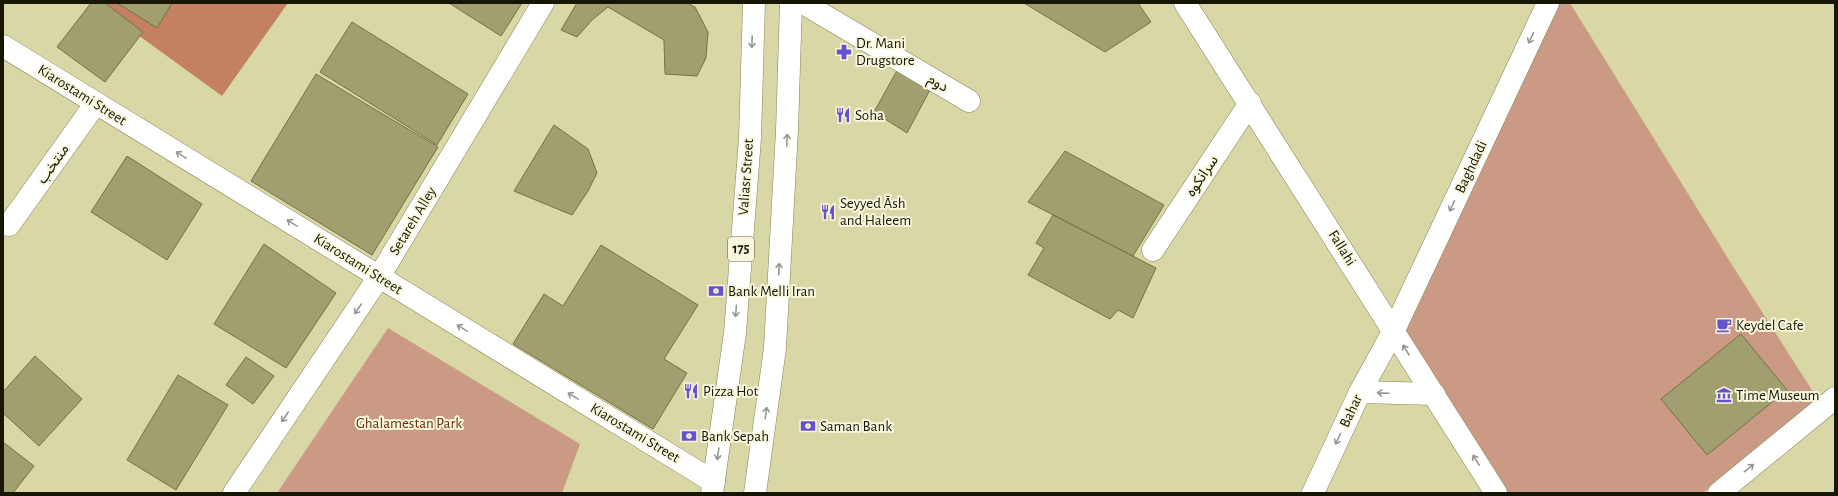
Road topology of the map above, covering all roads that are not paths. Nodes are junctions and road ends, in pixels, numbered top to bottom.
1 (543, 3) edge
2 (754, 3) edge
3 (791, 3) edge
4 (804, 3) edge
5 (1186, 3) edge
6 (1548, 3) edge
7 (3, 46) edge
8 (969, 101) dead end
9 (96, 103) junction
10 (1250, 103) junction
11 (9, 225) dead end
12 (1153, 250) dead end
13 (379, 277) junction
14 (1394, 330) junction
15 (1360, 392) junction
16 (1434, 394) junction
17 (1835, 398) edge
18 (713, 488) edge
19 (234, 493) edge
20 (755, 493) edge
21 (1313, 493) edge
22 (1496, 493) edge
23 (1719, 493) edge

1 - 13 street, Setareh Alley
2 -> 18 street, Valiasr Street / 175
20 -> 3 street
4 - 8 street, دوم
5 - 10 street, Fallahi
6 -> 14 street, Baghdadi
7 - 9 street, Kiarostami Street
9 - 11 street, منتخب
13 -> 9 street, Kiarostami Street
10 - 12 street, سرانکوه
10 - 14 street, Fallahi
18 -> 13 street, Kiarostami Street
13 -> 19 street, Setareh Alley
14 - 15 street, Bahar
16 -> 14 street, Fallahi
16 -> 15 street
15 -> 21 street, Bahar
22 -> 16 street, Fallahi
23 -> 17 street

